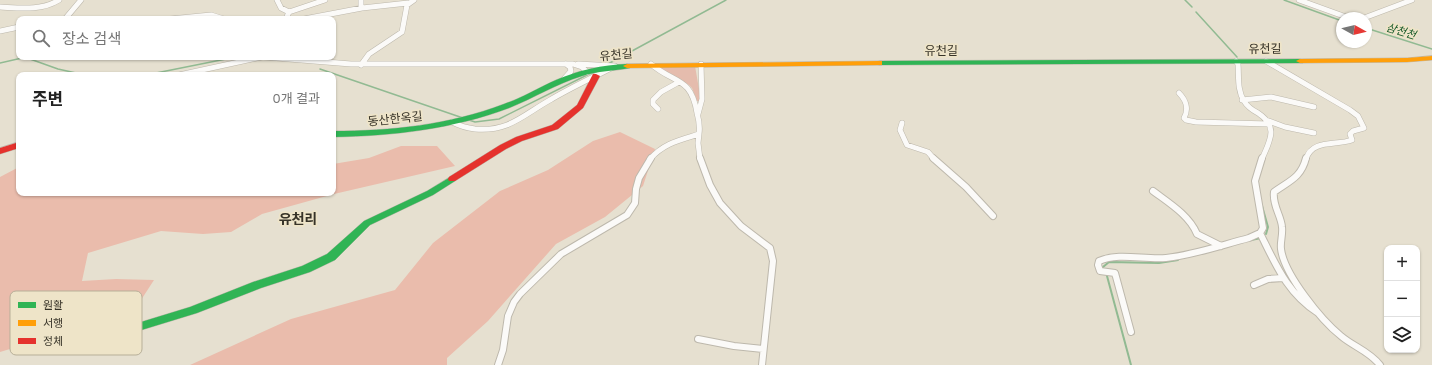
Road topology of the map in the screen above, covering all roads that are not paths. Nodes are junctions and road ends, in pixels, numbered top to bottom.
1 (59, 0) edge
2 (81, 0) edge
3 (277, 0) edge
4 (325, 0) edge
5 (361, 0) edge
6 (414, 0) edge
7 (1299, 0) edge
8 (1412, 0) edge
9 (408, 3) junction
10 (0, 7) edge
11 (361, 8) junction
12 (289, 12) junction
13 (1336, 13) edge
14 (1372, 15) edge
15 (68, 16) edge
16 (201, 16) edge
17 (214, 16) edge
18 (287, 16) edge
19 (320, 16) edge
20 (16, 28) edge
21 (0, 31) edge
22 (1432, 58) edge
23 (243, 60) edge
24 (300, 60) edge
25 (1266, 60) junction
26 (1236, 61) junction
27 (566, 64) junction
28 (573, 64) junction
29 (651, 64) junction
30 (701, 64) junction
31 (361, 65) junction
32 (616, 66) junction
33 (192, 72) edge
34 (587, 72) junction
35 (596, 76) junction
36 (563, 80) junction
37 (679, 82) junction
38 (1179, 93) dead end
39 (1242, 100) junction
40 (1314, 107) dead end
41 (658, 108) dead end
42 (697, 116) junction
43 (456, 121) junction
44 (1268, 122) junction
45 (902, 123) dead end
46 (1314, 133) dead end
47 (336, 134) edge
48 (699, 134) junction
49 (16, 146) edge
50 (0, 151) edge
51 (1153, 191) dead end
52 (993, 216) dead end
53 (1260, 233) junction
54 (1221, 246) junction
55 (1283, 278) junction
56 (1254, 285) dead end
57 (1321, 315) junction
58 (142, 327) edge
59 (1131, 332) dead end
60 (698, 339) dead end
61 (762, 349) junction
62 (498, 365) edge
63 (762, 365) edge
64 (1380, 365) edge

1 - 10 street
2 - 15 street
3 - 12 street
4 - 12 street
5 - 11 street
6 - 9 street
7 - 13 street
8 - 14 street
9 - 11 street
9 - 31 street
11 - 19 street
12 - 18 street
16 - 17 street
20 - 21 street
22 - 25 street, 유천길
23 - 33 street
24 - 31 street
25 - 26 street, 유천길
25 - 57 street
26 - 30 street, 유천길
26 - 39 street
27 - 28 street
27 - 31 street
27 - 36 street
28 - 32 street
28 - 34 street
29 - 30 street, 유천길
29 - 32 street, 유천길
29 - 37 street
30 - 42 street
32 - 34 street, 유천길
32 - 35 street
34 - 36 street, 유천길
35 - 43 street
35 - 58 street
36 - 43 street, 유천길
37 - 41 street
37 - 42 street
38 - 44 street
39 - 40 street
39 - 44 street
42 - 48 street
43 - 47 street, 동산한옥길
44 - 46 street
44 - 53 street
45 - 52 street
48 - 61 street
48 - 62 street
49 - 50 street
51 - 54 street
53 - 54 street
53 - 55 street
54 - 59 street
55 - 56 street
55 - 57 street
57 - 64 street
60 - 61 street
61 - 63 street

